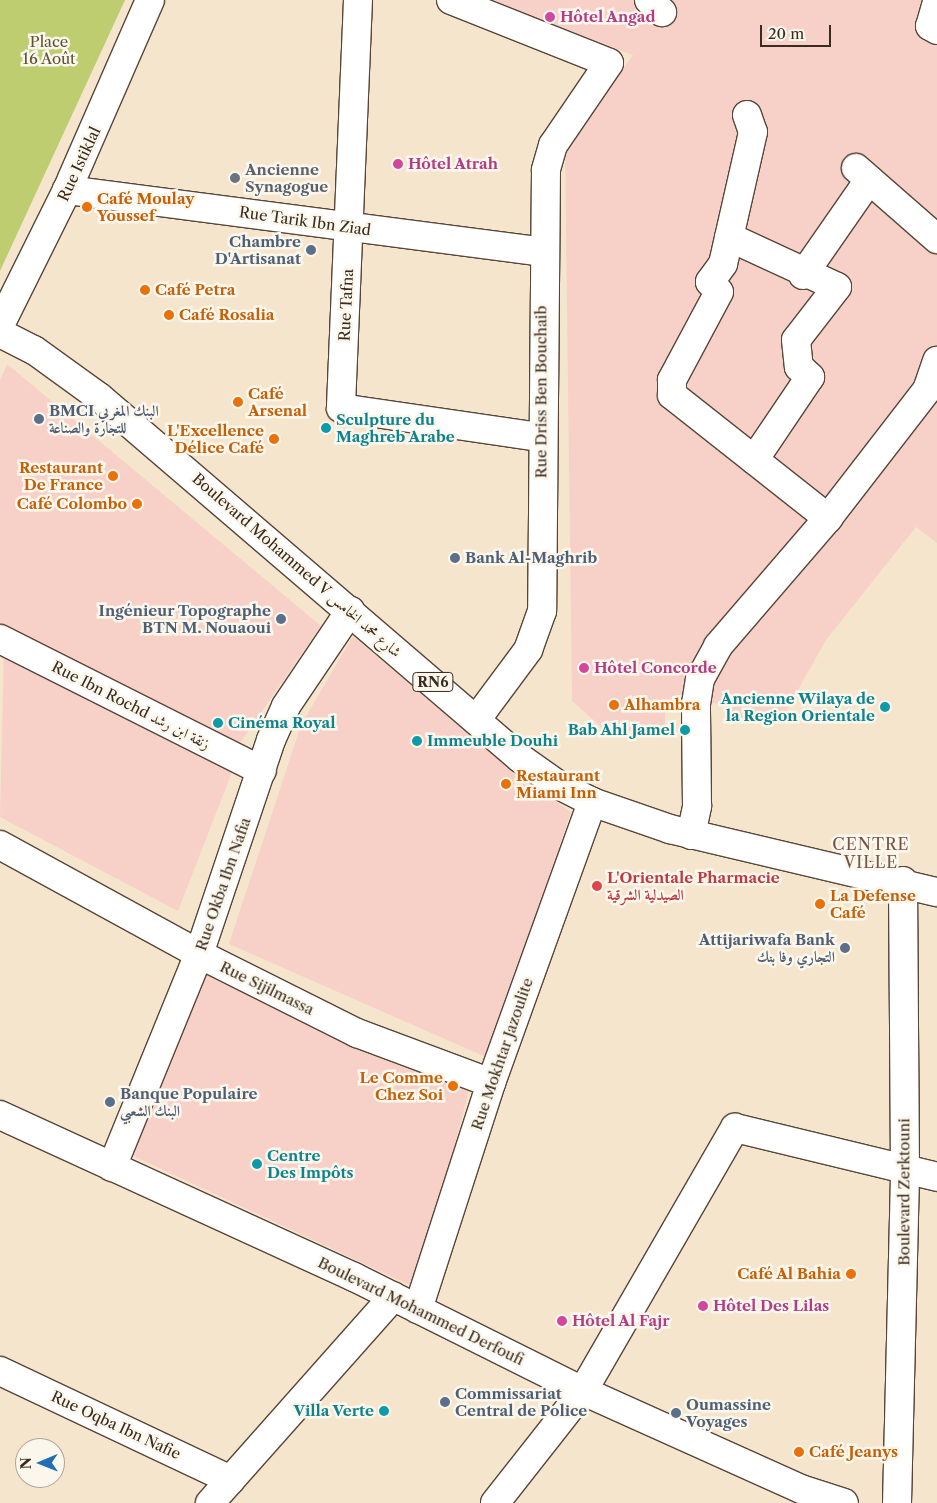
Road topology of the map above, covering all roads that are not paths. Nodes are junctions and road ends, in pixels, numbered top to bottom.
1 (150, 0) edge
2 (358, 0) edge
3 (451, 0) edge
4 (937, 2) edge
5 (937, 30) edge
6 (747, 115) dead end
7 (67, 190) junction
8 (350, 228) junction
9 (729, 237) junction
10 (937, 239) edge
11 (542, 252) junction
12 (803, 275) junction
13 (0, 325) edge
14 (0, 333) edge
15 (937, 361) edge
16 (540, 438) junction
17 (754, 460) junction
18 (828, 518) junction
19 (350, 611) junction
20 (0, 639) edge
21 (476, 720) junction
22 (262, 771) junction
23 (592, 802) junction
24 (691, 835) junction
25 (0, 845) edge
26 (903, 881) junction
27 (937, 892) edge
28 (199, 954) junction
29 (491, 1083) junction
30 (0, 1115) edge
31 (112, 1167) junction
32 (905, 1168) junction
33 (937, 1177) edge
34 (393, 1297) junction
35 (418, 1309) junction
36 (0, 1371) edge
37 (583, 1391) junction
38 (231, 1480) junction
39 (800, 1489) junction
40 (210, 1503) edge
41 (495, 1503) edge
42 (777, 1503) edge
43 (844, 1503) edge
44 (897, 1503) edge

1 - 7 street, Rue Istiklal
2 - 8 street, Rue Tafna
3 - 11 street, Rue Driss Ben Bouchaib
4 - 5 street
6 - 9 street
7 - 8 street, Rue Tarik Ibn Ziad
7 - 13 street, Rue Istiklal
8 - 11 street, Rue Tarik Ibn Ziad
8 - 16 street, Rue Tafna
9 - 12 street
9 - 17 street
10 - 12 street
11 - 16 street, Rue Driss Ben Bouchaib
12 - 17 street
14 - 19 street, Boulevard Mohammed V شارع محمد الخامس / RN6
15 - 18 street
16 - 21 street, Rue Driss Ben Bouchaib
17 - 18 street
18 - 24 street
19 - 21 street, Boulevard Mohammed V شارع محمد الخامس / RN6
19 - 22 street, Rue Okba Ibn Nafia
20 - 22 street, Rue Ibn Rochd زنقة ابن رشد
21 - 23 street, Boulevard Mohammed V شارع محمد الخامس / RN6
22 - 28 street, Rue Okba Ibn Nafia
23 - 24 street, Boulevard Mohammed V شارع محمد الخامس / RN6
23 - 29 street, Rue Mokhtar Jazoulite
24 - 26 street, Boulevard Mohammed V شارع محمد الخامس / RN6
25 - 28 street, Rue Sijilmassa
26 - 27 street, Boulevard Mohammed V شارع محمد الخامس / RN6
26 - 32 street, Boulevard Zerktouni
28 - 29 street, Rue Sijilmassa
28 - 31 street, Rue Okba Ibn Nafia
29 - 35 street, Rue Mokhtar Jazoulite
30 - 31 street, Boulevard Mohammed Derfoufi
31 - 34 street, Boulevard Mohammed Derfoufi
32 - 33 street
32 - 37 street
32 - 44 street, Boulevard Zerktouni
34 - 35 street, Boulevard Mohammed Derfoufi
34 - 38 street
35 - 37 street, Boulevard Mohammed Derfoufi
36 - 38 street, Rue Oqba Ibn Nafie
37 - 39 street, Boulevard Mohammed Derfoufi
37 - 41 street
38 - 40 street
39 - 42 street
39 - 43 street, Boulevard Mohammed Derfoufi

